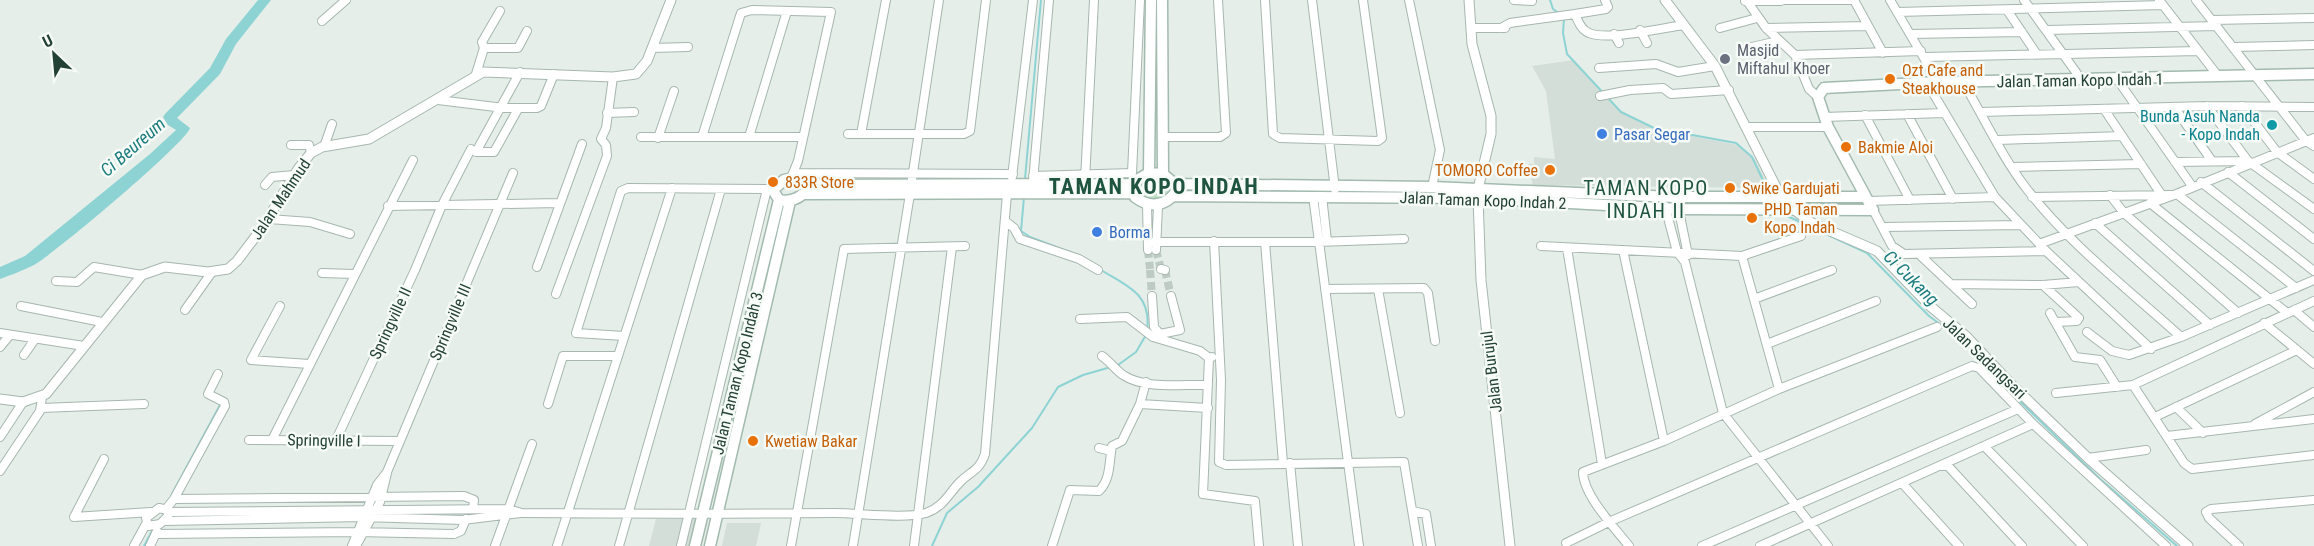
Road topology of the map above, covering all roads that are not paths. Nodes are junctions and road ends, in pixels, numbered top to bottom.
1 (346, 0) edge
2 (671, 0) edge
3 (886, 0) edge
4 (939, 0) edge
5 (986, 0) edge
6 (1033, 0) edge
7 (1049, 0) edge
8 (1094, 0) edge
9 (1140, 0) edge
10 (1151, 0) edge
11 (1162, 0) edge
12 (1218, 0) edge
13 (1265, 0) edge
14 (1312, 0) edge
15 (1363, 0) edge
16 (1409, 0) edge
17 (1469, 0) edge
18 (1515, 0) edge
19 (1605, 0) edge
20 (1665, 0) edge
21 (1784, 0) edge
22 (1823, 0) edge
23 (1854, 0) edge
24 (1890, 0) edge
25 (2024, 0) edge
26 (2196, 0) edge
27 (1532, 1) edge
28 (1746, 1) edge
29 (2161, 3) edge
30 (787, 10) junction
31 (2007, 10) junction
32 (2031, 10) junction
33 (500, 11) dead end
34 (1897, 12) junction
35 (1575, 14) junction
36 (1757, 18) junction
37 (2314, 18) edge
38 (2212, 20) junction
39 (322, 21) dead end
40 (1684, 25) junction
41 (1868, 26) junction
42 (2179, 26) junction
43 (2217, 26) junction
44 (1471, 28) junction
45 (1720, 28) dead end
46 (1766, 28) junction
47 (1640, 30) junction
48 (2047, 30) junction
49 (527, 31) dead end
50 (2022, 32) junction
51 (1614, 34) junction
52 (1911, 34) junction
53 (1150, 40) junction
54 (1162, 41) junction
55 (1778, 41) junction
56 (1619, 43) dead end
57 (1647, 43) dead end
58 (2314, 45) edge
59 (688, 47) dead end
60 (2234, 47) junction
61 (484, 48) junction
62 (652, 48) junction
63 (1743, 49) dead end
64 (2198, 51) junction
65 (1883, 53) junction
66 (2036, 53) junction
67 (1923, 54) junction
68 (2063, 54) junction
69 (1795, 55) junction
70 (1715, 66) junction
71 (1599, 68) dead end
72 (520, 72) junction
73 (476, 74) junction
74 (555, 74) junction
75 (2314, 74) edge
76 (613, 76) junction
77 (2218, 76) junction
78 (2257, 76) junction
79 (2117, 79) junction
80 (2081, 80) junction
81 (1933, 82) junction
82 (1963, 82) junction
83 (1729, 90) junction
84 (674, 91) dead end
85 (1604, 95) dead end
86 (1818, 97) junction
87 (438, 100) junction
88 (2242, 105) junction
89 (2207, 106) junction
90 (2280, 106) junction
91 (501, 107) junction
92 (2174, 107) junction
93 (2314, 107) edge
94 (2137, 108) junction
95 (518, 109) junction
96 (2104, 109) junction
97 (634, 112) dead end
98 (1981, 112) junction
99 (607, 113) junction
100 (1944, 113) junction
101 (1907, 114) junction
102 (1865, 115) junction
103 (1824, 117) junction
104 (332, 124) dead end
105 (1747, 127) junction
106 (1828, 127) junction
107 (848, 134) dead end
108 (861, 134) junction
109 (918, 134) junction
110 (2122, 136) junction
111 (641, 137) dead end
112 (702, 137) junction
113 (749, 137) junction
114 (803, 137) junction
115 (1163, 137) junction
116 (658, 138) junction
117 (1329, 139) junction
118 (2310, 139) edge
119 (1998, 140) junction
120 (582, 144) dead end
121 (1136, 144) junction
122 (1150, 144) junction
123 (291, 145) dead end
124 (2314, 146) edge
125 (324, 147) junction
126 (471, 149) dead end
127 (311, 152) junction
128 (2277, 152) junction
129 (413, 160) dead end
130 (2212, 161) junction
131 (2250, 161) junction
132 (2175, 162) junction
133 (2141, 164) junction
134 (2014, 167) junction
135 (2228, 172) junction
136 (513, 173) dead end
137 (1149, 173) junction
138 (1163, 174) junction
139 (294, 175) junction
140 (792, 175) junction
141 (2314, 179) edge
142 (1085, 180) junction
143 (2201, 183) junction
144 (911, 184) junction
145 (1175, 184) junction
146 (265, 185) dead end
147 (1020, 185) junction
148 (2192, 186) junction
149 (1432, 187) junction
150 (672, 188) junction
151 (1133, 188) junction
152 (721, 189) junction
153 (804, 190) junction
154 (1336, 191) junction
155 (1478, 193) junction
156 (2161, 194) junction
157 (778, 195) junction
158 (2110, 195) junction
159 (2175, 195) junction
160 (1174, 196) junction
161 (1317, 196) junction
162 (1669, 196) junction
163 (1995, 197) junction
164 (2032, 197) junction
165 (1780, 198) junction
166 (1953, 199) junction
167 (1910, 200) junction
168 (559, 203) junction
169 (1870, 203) junction
170 (2150, 203) junction
171 (442, 205) junction
172 (499, 205) junction
173 (1153, 205) junction
174 (388, 206) junction
175 (1666, 208) junction
176 (1679, 208) junction
177 (1790, 209) junction
178 (2314, 209) edge
179 (2124, 213) junction
180 (269, 219) junction
181 (1005, 221) junction
182 (2095, 223) junction
183 (2020, 225) junction
184 (1883, 227) junction
185 (350, 234) dead end
186 (2066, 234) junction
187 (1801, 236) dead end
188 (2314, 238) edge
189 (1404, 239) dead end
190 (1214, 241) junction
191 (1327, 241) junction
192 (1265, 242) junction
193 (1317, 242) junction
194 (2039, 244) junction
195 (965, 246) dead end
196 (1541, 246) dead end
197 (901, 247) junction
198 (952, 247) junction
199 (1567, 248) junction
200 (1623, 250) junction
201 (2046, 251) junction
202 (1677, 252) junction
203 (1689, 253) junction
204 (1742, 256) junction
205 (1922, 256) junction
206 (1685, 262) junction
207 (537, 267) dead end
208 (1098, 270) dead end
209 (1832, 270) dead end
210 (2314, 271) edge
211 (212, 272) junction
212 (322, 273) dead end
213 (354, 274) junction
214 (142, 275) junction
215 (2314, 280) edge
216 (56, 281) dead end
217 (2079, 282) junction
218 (1951, 284) junction
219 (2043, 285) junction
220 (2296, 288) junction
221 (1325, 289) junction
222 (1378, 289) junction
223 (556, 294) dead end
224 (1152, 296) tunnel mouth
225 (1171, 296) tunnel mouth
226 (1754, 298) junction
227 (2268, 300) junction
228 (1876, 301) dead end
229 (2314, 301) edge
230 (1972, 304) dead end
231 (21, 306) dead end
232 (280, 306) dead end
233 (185, 310) dead end
234 (2290, 310) junction
235 (2050, 313) dead end
236 (2238, 313) junction
237 (1080, 319) dead end
238 (102, 322) junction
239 (2056, 322) junction
240 (2264, 323) junction
241 (2210, 326) junction
242 (1936, 327) dead end
243 (2314, 327) edge
244 (2087, 332) dead end
245 (0, 333) edge
246 (10, 335) junction
247 (624, 336) junction
248 (2181, 337) junction
249 (35, 339) junction
250 (1435, 341) dead end
251 (1767, 344) junction
252 (84, 346) junction
253 (0, 347) edge
254 (2151, 349) junction
255 (2297, 350) junction
256 (1220, 354) junction
257 (24, 355) dead end
258 (618, 356) junction
259 (1102, 356) dead end
260 (1209, 358) junction
261 (309, 364) junction
262 (2314, 364) edge
263 (218, 374) dead end
264 (1146, 382) junction
265 (1208, 385) junction
266 (2133, 385) junction
267 (2117, 387) junction
268 (1779, 389) junction
269 (720, 391) junction
270 (733, 391) junction
271 (2056, 393) dead end
272 (2310, 394) edge
273 (42, 397) junction
274 (0, 399) edge
275 (23, 402) junction
276 (2314, 403) edge
277 (144, 404) dead end
278 (548, 404) dead end
279 (1140, 404) junction
280 (2176, 407) junction
281 (41, 408) junction
282 (1208, 408) junction
283 (2018, 409) junction
284 (1723, 413) junction
285 (1400, 414) dead end
286 (2155, 417) junction
287 (2314, 419) edge
288 (2033, 424) junction
289 (2251, 426) junction
290 (2203, 433) junction
291 (2168, 436) junction
292 (0, 437) edge
293 (249, 440) dead end
294 (272, 440) junction
295 (336, 440) junction
296 (399, 441) junction
297 (1664, 441) junction
298 (532, 444) dead end
299 (1984, 446) junction
300 (1099, 448) dead end
301 (2146, 450) dead end
302 (1111, 451) junction
303 (2314, 454) edge
304 (1758, 457) junction
305 (2088, 458) junction
306 (104, 459) dead end
307 (1347, 462) junction
308 (1286, 463) junction
309 (1602, 464) junction
310 (1942, 466) junction
311 (0, 471) edge
312 (1902, 483) junction
313 (377, 496) junction
314 (174, 499) junction
315 (2314, 500) edge
316 (1795, 506) junction
317 (473, 509) junction
318 (1413, 511) junction
319 (151, 512) junction
320 (369, 513) junction
321 (567, 513) junction
322 (797, 513) junction
323 (858, 513) junction
324 (506, 514) junction
325 (628, 514) junction
326 (702, 514) junction
327 (716, 514) junction
328 (688, 515) junction
329 (918, 515) junction
330 (165, 516) junction
331 (466, 519) junction
332 (1611, 521) junction
333 (146, 524) junction
334 (1809, 524) junction
335 (361, 532) junction
336 (156, 534) junction
337 (1566, 543) dead end
338 (134, 546) edge
339 (150, 546) edge
340 (354, 546) edge
341 (495, 546) edge
342 (557, 546) edge
343 (619, 546) edge
344 (681, 546) edge
345 (695, 546) edge
346 (710, 546) edge
347 (791, 546) edge
348 (853, 546) edge
349 (914, 546) edge
350 (1052, 546) edge
351 (1259, 546) edge
352 (1298, 546) edge
353 (1359, 546) edge
354 (1418, 546) edge
355 (1431, 546) edge
356 (1510, 546) edge
357 (1629, 546) edge
358 (1702, 546) edge
359 (1760, 546) edge
360 (1828, 546) edge
361 (1959, 546) edge
362 (2022, 546) edge
363 (2084, 546) edge
364 (2166, 546) edge
365 (2188, 546) edge
366 (2240, 546) edge

1 - 39 street
2 - 62 street, Jalan Mahmud
3 - 108 street
4 - 109 street
5 - 109 street
6 - 147 street
7 - 147 street
8 - 142 street
9 - 121 street
10 - 53 main road
11 - 54 main road
12 - 115 street
13 - 117 street
14 - 117 street
15 - 117 street
16 - 149 street
17 - 44 street, Jalan Burujul
18 - 27 street
19 - 35 street
20 - 40 street, Jalan Sadangsari
21 - 22 street
21 - 28 street
22 - 23 street
23 - 41 street
24 - 34 street
25 - 32 street
26 - 38 street
28 - 36 street
29 - 32 street
29 - 42 street
30 - 112 street
30 - 113 street
30 - 114 street
31 - 32 street
31 - 34 street
31 - 50 street
32 - 48 street
33 - 61 street
34 - 52 street
35 - 44 street
35 - 51 street
36 - 45 street
36 - 46 street
37 - 38 street
38 - 43 street
40 - 47 street
40 - 70 street, Jalan Sadangsari
41 - 46 street
41 - 65 street
42 - 43 street
42 - 48 street
42 - 64 street
43 - 60 street
44 - 155 street, Jalan Burujul
46 - 55 street
47 - 51 street
47 - 57 street
48 - 68 street
49 - 61 street
50 - 52 street
50 - 66 street
51 - 56 street
52 - 67 street
53 - 54 main road
53 - 122 main road
54 - 115 main road
55 - 63 street
55 - 69 street
58 - 60 street
59 - 62 street
60 - 78 street
61 - 73 street
62 - 76 street, Jalan Mahmud
64 - 68 street
64 - 77 street
65 - 67 street
65 - 69 street
66 - 67 street
66 - 68 street
67 - 81 street
68 - 80 street
69 - 86 street
70 - 71 street
70 - 83 street, Jalan Sadangsari
72 - 73 street, Jalan Mahmud
72 - 74 street, Jalan Mahmud
72 - 91 street
73 - 87 street, Jalan Mahmud
74 - 76 street, Jalan Mahmud
74 - 95 street
75 - 78 main road, Jalan Taman Kopo Indah 1
76 - 99 street
77 - 78 main road, Jalan Taman Kopo Indah 1
77 - 79 main road, Jalan Taman Kopo Indah 1
78 - 90 street
79 - 80 main road, Jalan Taman Kopo Indah 1
79 - 94 street
80 - 82 main road, Jalan Taman Kopo Indah 1
81 - 82 main road, Jalan Taman Kopo Indah 1
81 - 86 main road, Jalan Taman Kopo Indah 1
81 - 100 street
82 - 98 street
83 - 85 street
83 - 105 street, Jalan Sadangsari
84 - 116 street
86 - 103 main road
87 - 91 street
87 - 125 street, Jalan Mahmud
88 - 89 street
88 - 90 street
88 - 128 street
89 - 92 street
89 - 131 street
90 - 93 street
90 - 118 street
91 - 95 street
91 - 95 street
92 - 94 street
92 - 130 street
94 - 96 street
94 - 132 street
96 - 98 street
96 - 110 street
97 - 99 street
98 - 119 street
99 - 223 street
100 - 101 street
100 - 163 street
101 - 102 street
101 - 166 street
102 - 103 street
102 - 167 street
103 - 106 main road
104 - 125 street
105 - 106 street
105 - 165 street, Jalan Sadangsari
106 - 169 main road
107 - 108 street
108 - 109 street
109 - 144 street
110 - 119 street
110 - 133 street
111 - 116 street
112 - 113 street
112 - 116 street
113 - 114 street
114 - 140 street
115 - 138 main road
117 - 154 street
118 - 124 street
118 - 128 street
119 - 134 street
120 - 168 street
121 - 122 street
121 - 142 street
122 - 137 main road
123 - 127 street
125 - 127 street, Jalan Mahmud
126 - 171 street, Springville II
127 - 139 street, Jalan Mahmud
128 - 131 street
128 - 141 street
129 - 174 street
130 - 131 street
130 - 132 street
131 - 135 street
131 - 178 street
132 - 148 street
133 - 134 street
133 - 156 street
134 - 164 street
135 - 143 street
135 - 188 street
136 - 172 street, Springville III
137 - 138 main road
137 - 151 main road
138 - 145 main road
139 - 146 street
139 - 180 street, Jalan Mahmud
140 - 144 street
140 - 153 main road
140 - 157 main road
142 - 147 main road
142 - 151 main road
143 - 148 street
143 - 210 street
144 - 147 main road
144 - 147 street
144 - 153 main road
144 - 197 street
145 - 154 main road, Jalan Taman Kopo Indah 2
145 - 160 main road
147 - 151 main road
147 - 181 street
148 - 159 street
149 - 154 main road, Jalan Taman Kopo Indah 2
149 - 155 main road, Jalan Taman Kopo Indah 2
150 - 152 street
150 - 247 street
150 - 247 street
151 - 173 main road
152 - 157 street
152 - 325 street
153 - 157 main road
154 - 155 main road, Jalan Taman Kopo Indah 2
154 - 161 main road, Jalan Taman Kopo Indah 2
155 - 162 main road, Jalan Taman Kopo Indah 2
155 - 175 main road, Jalan Taman Kopo Indah 2
155 - 356 street, Jalan Burujul
156 - 158 street
156 - 159 street
157 - 269 street
157 - 270 main road, Jalan Taman Kopo Indah 3
157 - 327 main road, Jalan Taman Kopo Indah 3
158 - 164 street
158 - 179 street
159 - 170 street
159 - 220 street
160 - 161 main road, Jalan Taman Kopo Indah 2
160 - 173 main road
161 - 191 street
161 - 193 street
162 - 165 main road, Jalan Taman Kopo Indah 2
162 - 175 street
162 - 176 street
163 - 166 street
163 - 183 street
164 - 186 street
165 - 169 main road
165 - 177 street, Jalan Sadangsari
166 - 167 street
167 - 169 street
168 - 172 street
168 - 207 street
169 - 177 main road
169 - 184 street
170 - 179 street
170 - 227 street
171 - 172 street
171 - 174 street
171 - 295 street, Springville II
172 - 296 street, Springville III
173 - 190 street
174 - 213 street
175 - 176 main road, Jalan Taman Kopo Indah 2
175 - 202 street
176 - 177 main road, Jalan Taman Kopo Indah 2
176 - 203 street
177 - 305 street, Jalan Sadangsari
179 - 182 street
179 - 236 street
180 - 185 street
180 - 211 street, Jalan Mahmud
181 - 208 street
181 - 329 street
182 - 186 street
182 - 241 street
183 - 184 street
183 - 194 street
184 - 205 street
186 - 194 street
186 - 248 street
187 - 204 street
189 - 191 street
190 - 192 street
190 - 256 street
191 - 193 street
192 - 193 street
192 - 308 street
193 - 221 street
194 - 201 street
195 - 198 street
196 - 199 street
197 - 198 street
197 - 322 street
197 - 323 street
198 - 329 street
199 - 200 street
199 - 309 street
200 - 202 street
200 - 297 street
201 - 205 street
201 - 217 street
202 - 203 street
202 - 206 street
203 - 204 street
203 - 206 street
204 - 226 street
205 - 218 street
206 - 284 street
209 - 226 street
211 - 214 street
211 - 233 street
212 - 213 street
213 - 261 street
214 - 216 street
214 - 238 street
215 - 220 street
217 - 219 street
217 - 254 street
218 - 219 street
218 - 230 street
219 - 239 street
220 - 227 street
221 - 222 street
221 - 307 street
222 - 250 street
222 - 285 street
224 - 225 street
226 - 251 street
227 - 234 street
227 - 236 street
228 - 251 street
229 - 234 street
231 - 238 street
232 - 261 street
234 - 240 street
234 - 243 street
235 - 239 street
236 - 241 street
237 - 260 street
238 - 252 street
239 - 267 street
240 - 255 street
240 - 266 street
241 - 248 street
242 - 268 street
244 - 254 street
245 - 246 street
246 - 249 street
246 - 253 street
247 - 258 street
248 - 254 street
249 - 252 street
249 - 257 street
251 - 268 street
252 - 273 street
255 - 262 street
255 - 280 street
256 - 260 street
256 - 308 street
258 - 278 street
258 - 321 street
259 - 264 street
260 - 265 street
261 - 294 street
263 - 314 street
264 - 265 street
264 - 279 street
265 - 282 street
266 - 267 street
266 - 286 street
267 - 271 street
268 - 284 street
269 - 270 street
269 - 328 street
270 - 326 main road, Jalan Taman Kopo Indah 3
272 - 276 street
272 - 289 street
273 - 275 street
273 - 281 street
274 - 275 street
275 - 292 street
277 - 281 street
279 - 282 street
279 - 302 street
280 - 286 street
280 - 290 street
281 - 311 street
282 - 351 street
283 - 288 street
283 - 304 street
283 - 316 street
284 - 297 street
284 - 304 street
286 - 291 street
287 - 289 street
288 - 299 street
288 - 364 street
289 - 290 street
290 - 291 street
291 - 303 street
293 - 294 street, Springville I
294 - 295 street, Springville I
295 - 296 street, Springville I
296 - 313 street, Springville III
297 - 309 street
298 - 324 street
299 - 310 street
299 - 363 street
300 - 302 street
301 - 305 street
302 - 350 street
304 - 316 street
304 - 332 street
305 - 365 street, Jalan Sadangsari
306 - 319 street
307 - 308 street
307 - 318 street
307 - 353 street
308 - 352 street
309 - 332 street
310 - 312 street
310 - 362 street
312 - 334 street
312 - 361 street
313 - 314 street
313 - 317 street
313 - 320 street, Springville III
314 - 330 street
315 - 366 street
316 - 334 street
316 - 358 street
317 - 320 street
317 - 324 street
318 - 354 street
318 - 355 street
319 - 330 street
319 - 333 street
320 - 330 street
320 - 331 street
320 - 335 street, Springville III
321 - 324 street
321 - 325 street
321 - 342 street
322 - 323 street
322 - 327 street
322 - 347 street
323 - 329 street
323 - 348 street
324 - 331 street
324 - 341 street
325 - 328 street
325 - 343 street
326 - 327 street
326 - 328 street
326 - 345 main road, Jalan Taman Kopo Indah 3
327 - 346 main road, Jalan Taman Kopo Indah 3
328 - 344 street
329 - 349 street
330 - 333 street
330 - 336 street
331 - 335 street
332 - 337 street
332 - 357 street
333 - 338 street
334 - 359 street
334 - 360 street
335 - 336 street
335 - 340 street, Springville III
336 - 339 street

